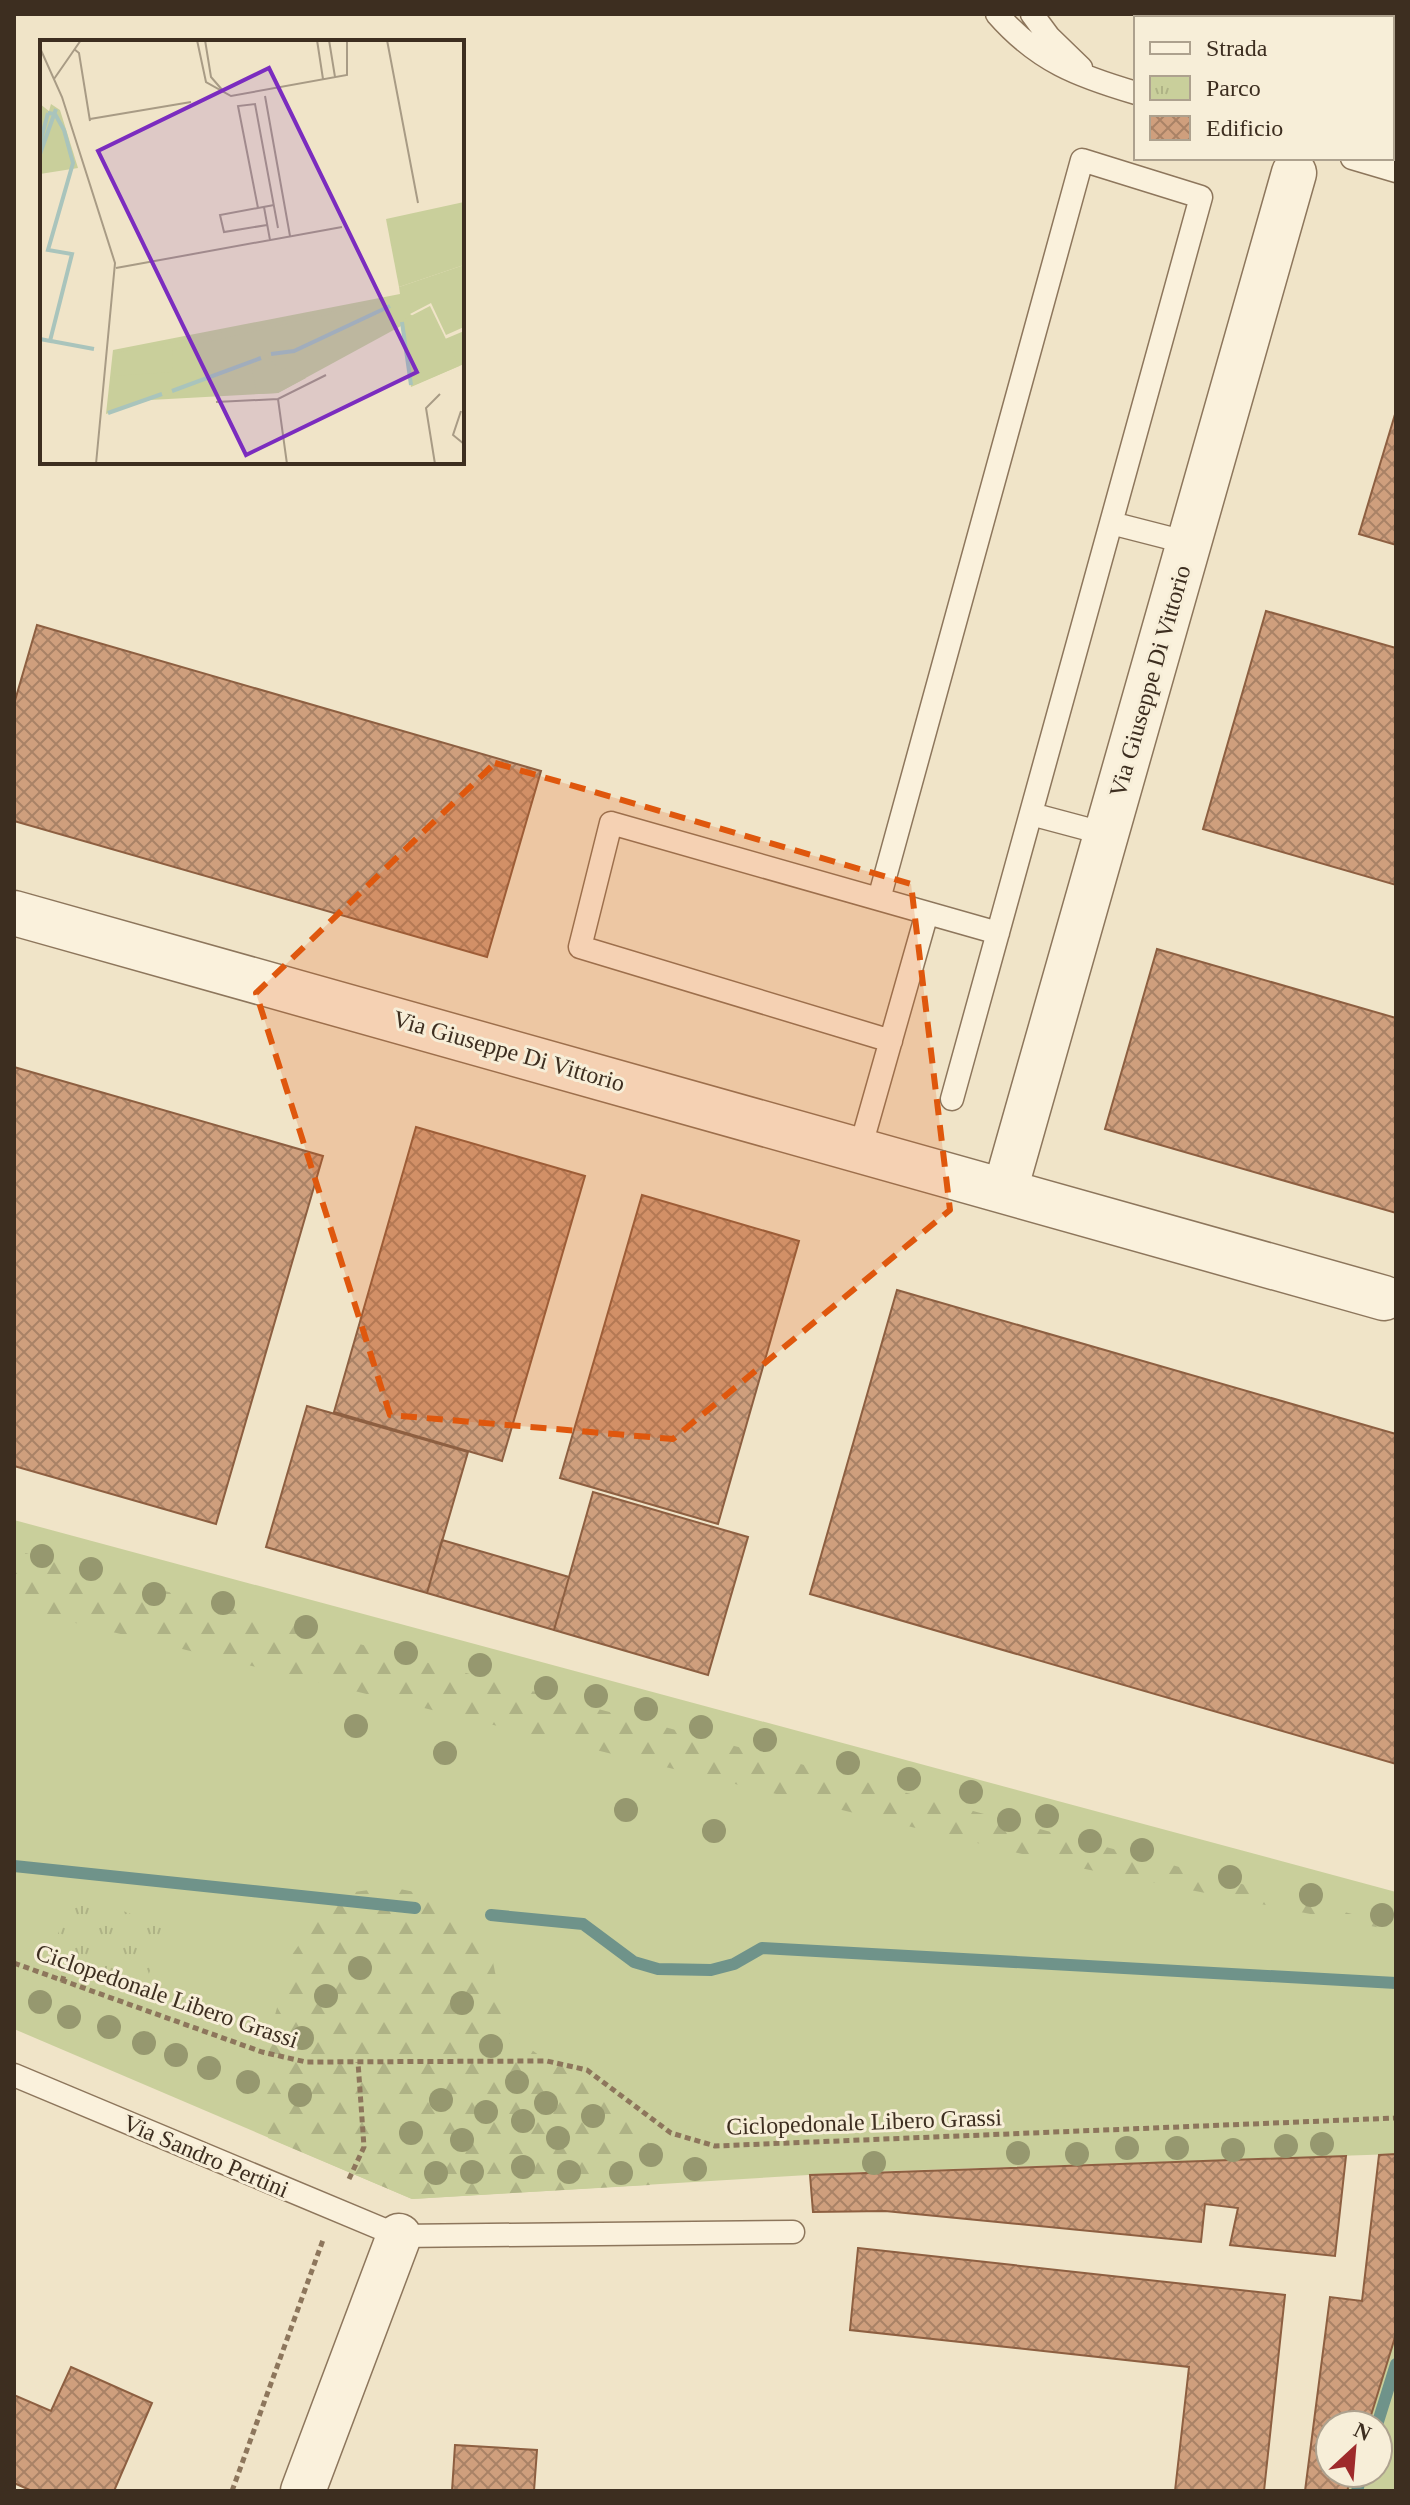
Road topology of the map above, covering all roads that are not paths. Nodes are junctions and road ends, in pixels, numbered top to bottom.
1 (997, 14) edge
2 (1032, 14) edge
3 (1101, 83) junction
4 (1134, 92) edge
5 (1359, 160) edge
6 (1396, 171) edge
7 (1294, 173) dead end
8 (1111, 523) junction
9 (1189, 543) junction
10 (1031, 814) junction
11 (1106, 834) junction
12 (879, 899) junction
13 (14, 913) edge
14 (927, 913) junction
15 (998, 933) junction
16 (891, 1041) junction
17 (952, 1099) dead end
18 (860, 1149) junction
19 (1005, 1190) junction
20 (1384, 1298) dead end
21 (14, 2075) edge
22 (793, 2232) dead end
23 (399, 2236) junction
24 (303, 2491) edge

1 - 3 lane
2 - 3 lane
3 - 4 lane
5 - 6 lane
7 - 9 street, Via Giuseppe Di Vittorio
8 - 9 lane
8 - 10 lane
8 - 12 lane
9 - 11 street, Via Giuseppe Di Vittorio
10 - 11 lane
10 - 15 lane
11 - 19 street, Via Giuseppe Di Vittorio
12 - 14 lane
12 - 16 lane
13 - 18 street, Via Giuseppe Di Vittorio
14 - 15 lane
14 - 16 lane
15 - 17 lane
16 - 18 lane
18 - 19 street, Via Giuseppe Di Vittorio
19 - 20 street, Via Giuseppe Di Vittorio
21 - 23 lane, Via Sandro Pertini
22 - 23 lane, Via Sandro Pertini
23 - 24 street

